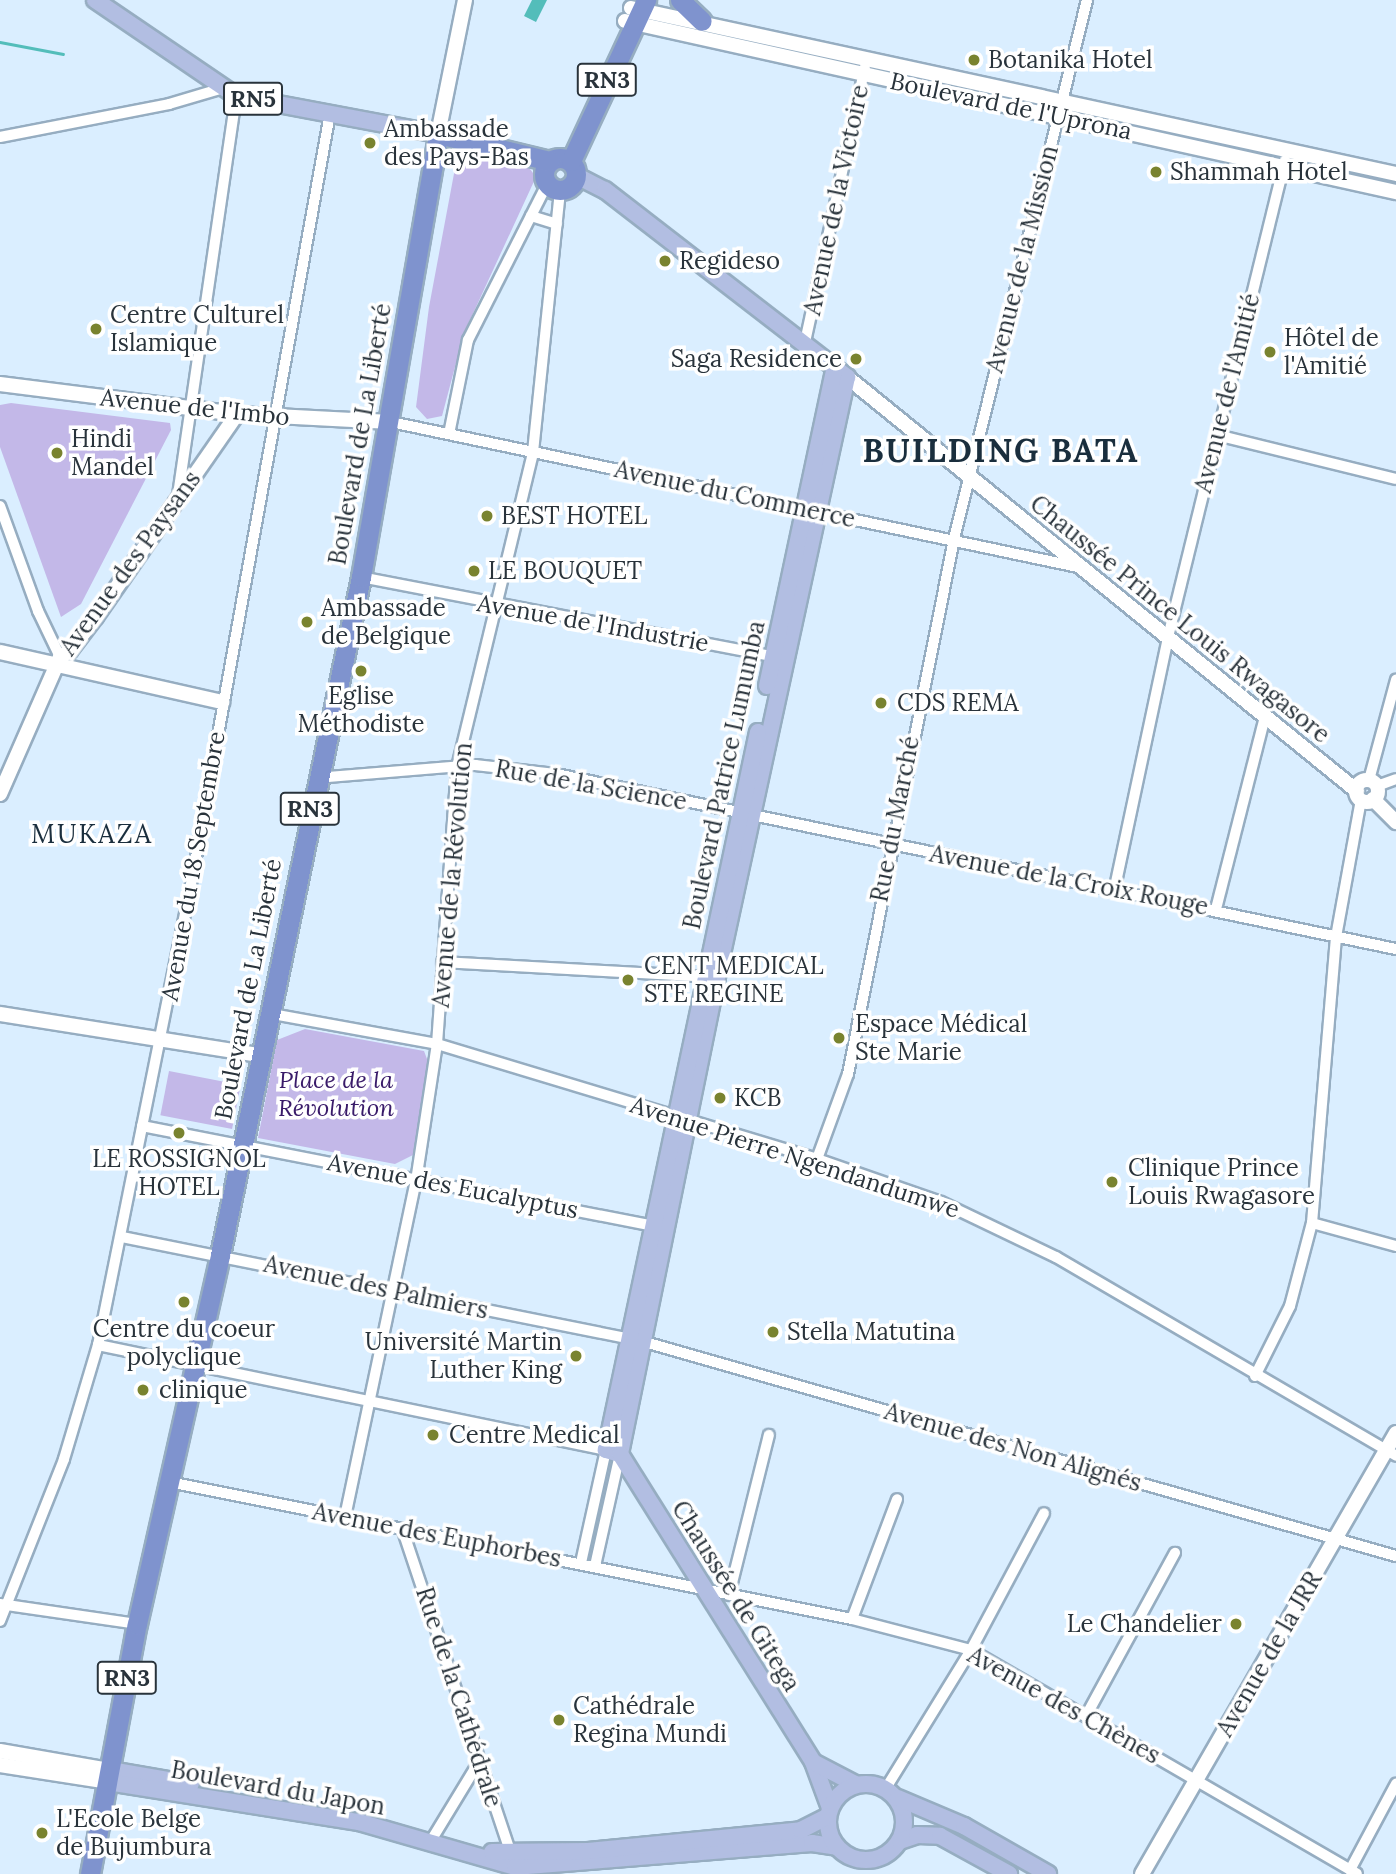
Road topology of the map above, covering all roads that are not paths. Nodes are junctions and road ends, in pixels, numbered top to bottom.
1 (95, 0) edge
2 (465, 0) edge
3 (1087, 0) edge
4 (635, 10) edge
5 (686, 18) edge
6 (867, 58) junction
7 (864, 74) junction
8 (229, 92) junction
9 (1060, 99) junction
10 (330, 114) junction
11 (1057, 116) junction
12 (439, 134) junction
13 (1, 135) edge
14 (1287, 150) junction
15 (565, 164) junction
16 (1283, 166) junction
17 (1396, 174) edge
18 (553, 187) junction
19 (1396, 192) edge
20 (531, 216) junction
21 (557, 224) junction
22 (805, 342) junction
23 (841, 372) junction
24 (0, 384) edge
25 (189, 408) junction
26 (237, 414) junction
27 (275, 417) junction
28 (391, 422) junction
29 (449, 434) junction
30 (1217, 435) junction
31 (533, 452) junction
32 (969, 478) junction
33 (1396, 479) edge
34 (178, 495) junction
35 (0, 506) edge
36 (810, 511) junction
37 (954, 539) junction
38 (1079, 567) junction
39 (360, 577) junction
40 (496, 606) junction
41 (1168, 637) junction
42 (0, 652) edge
43 (779, 658) junction
44 (60, 662) junction
45 (1396, 680) edge
46 (222, 702) junction
47 (1265, 717) junction
48 (457, 767) junction
49 (316, 778) junction
50 (1396, 779) edge
51 (2, 786) edge
52 (1367, 791) junction
53 (747, 816) junction
54 (1396, 822) edge
55 (890, 844) junction
56 (1115, 887) junction
57 (1216, 909) junction
58 (1336, 937) junction
59 (1396, 949) edge
60 (442, 962) junction
61 (710, 977) junction
62 (267, 1013) junction
63 (0, 1014) edge
64 (163, 1037) junction
65 (437, 1044) junction
66 (259, 1055) junction
67 (681, 1117) junction
68 (142, 1126) junction
69 (242, 1143) junction
70 (817, 1159) junction
71 (416, 1181) junction
72 (1312, 1223) junction
73 (658, 1227) junction
74 (122, 1237) junction
75 (1396, 1246) edge
76 (220, 1255) junction
77 (393, 1291) junction
78 (636, 1340) junction
79 (98, 1345) junction
80 (194, 1368) junction
81 (1255, 1376) junction
82 (370, 1404) junction
83 (1396, 1433) edge
84 (769, 1435) dead end
85 (613, 1452) junction
86 (1391, 1453) edge
87 (170, 1482) junction
88 (897, 1499) dead end
89 (1044, 1513) dead end
90 (345, 1517) junction
91 (402, 1528) junction
92 (1335, 1539) junction
93 (1175, 1553) dead end
94 (1396, 1556) edge
95 (581, 1563) junction
96 (595, 1566) junction
97 (705, 1590) junction
98 (729, 1595) junction
99 (2, 1604) edge
100 (852, 1619) junction
101 (0, 1621) edge
102 (137, 1624) junction
103 (971, 1650) junction
104 (1086, 1716) junction
105 (0, 1751) edge
106 (480, 1760) junction
107 (813, 1762) junction
108 (0, 1765) edge
109 (109, 1776) junction
110 (1197, 1780) junction
111 (855, 1784) junction
112 (1396, 1784) edge
113 (891, 1792) junction
114 (829, 1812) junction
115 (431, 1839) junction
116 (900, 1841) junction
117 (689, 1848) junction
118 (842, 1851) junction
119 (881, 1857) junction
120 (513, 1861) junction
121 (1353, 1872) edge
122 (90, 1874) edge
123 (863, 1874) edge
124 (877, 1874) edge
125 (1009, 1874) edge
126 (1048, 1874) edge
127 (1142, 1874) edge

1 - 8 main road, RN5
2 - 12 street
3 - 9 street, Avenue de la Mission
4 - 5 street, Boulevard de l'Uprona
4 - 15 highway, RN3
5 - 6 street, Boulevard de l'Uprona
5 - 7 street, Boulevard de l'Uprona
6 - 7 street, Avenue de la Victoire
6 - 9 street, Boulevard de l'Uprona
7 - 11 street, Boulevard de l'Uprona
7 - 22 street, Avenue de la Victoire
8 - 10 main road, RN5
8 - 13 street
8 - 25 street
9 - 11 street, Avenue de la Mission
9 - 14 street, Boulevard de l'Uprona
10 - 12 main road, RN5
10 - 27 street, Avenue du 18 Septembre
11 - 16 street, Boulevard de l'Uprona
11 - 32 street, Avenue de la Mission
12 - 15 highway, RN5
12 - 28 highway, Boulevard de La Liberté / RN3
14 - 16 street, Avenue de l'Amitié
14 - 17 street, Boulevard de l'Uprona
15 - 18 highway, RN3
15 - 18 highway, RN3
15 - 22 main road, Chaussée Prince Louis Rwagasore
16 - 19 street, Boulevard de l'Uprona
16 - 30 street, Avenue de l'Amitié
18 - 20 street
18 - 21 street, Avenue de la Révolution
20 - 21 street
20 - 29 street
21 - 31 street, Avenue de la Révolution
22 - 23 main road, Chaussée Prince Louis Rwagasore
23 - 32 street, Chaussée Prince Louis Rwagasore
23 - 36 main road, Boulevard Patrice Lumumba
24 - 25 street, Avenue de l'Imbo
25 - 26 street, Avenue de l'Imbo
25 - 34 street
26 - 27 street, Avenue de l'Imbo
26 - 34 street, Avenue des Paysans
27 - 28 street, Avenue de l'Imbo
27 - 46 street, Avenue du 18 Septembre
28 - 29 street, Avenue du Commerce
28 - 39 highway, Boulevard de La Liberté / RN3
29 - 31 street, Avenue du Commerce
30 - 33 street
30 - 41 street, Avenue de l'Amitié
31 - 36 street, Avenue du Commerce
31 - 40 street, Avenue de la Révolution
32 - 37 street, Rue du Marché
32 - 38 street, Chaussée Prince Louis Rwagasore
34 - 44 street, Avenue des Paysans
35 - 44 street
36 - 37 street, Avenue du Commerce
36 - 43 main road, Boulevard Patrice Lumumba
37 - 38 street, Avenue du Commerce
37 - 55 street, Rue du Marché
38 - 41 street, Chaussée Prince Louis Rwagasore
39 - 40 street, Avenue de l'Industrie
39 - 49 highway, Boulevard de La Liberté / RN3
40 - 43 street, Avenue de l'Industrie
40 - 48 street, Avenue de la Révolution
41 - 47 street, Chaussée Prince Louis Rwagasore
41 - 56 street, Avenue de l'Amitié
42 - 44 street
43 - 53 main road, Boulevard Patrice Lumumba
44 - 46 street
44 - 51 street, Avenue des Paysans
45 - 52 street
46 - 64 street, Avenue du 18 Septembre
47 - 52 street, Chaussée Prince Louis Rwagasore
47 - 57 street
48 - 49 street, Rue de la Science
48 - 53 street, Rue de la Science
48 - 60 street, Avenue de la Révolution
49 - 62 highway, Boulevard de La Liberté / RN3
50 - 52 street
52 - 54 street, Chaussée Prince Louis Rwagasore
52 - 58 street
53 - 55 street, Avenue de la Croix Rouge
53 - 61 main road, Boulevard Patrice Lumumba
55 - 56 street, Avenue de la Croix Rouge
55 - 70 street, Rue du Marché
56 - 57 street, Avenue de la Croix Rouge
57 - 58 street, Avenue de la Croix Rouge
58 - 59 street, Avenue de la Croix Rouge
58 - 72 street
60 - 61 street
60 - 65 street, Avenue de la Révolution
61 - 67 main road, Boulevard Patrice Lumumba
62 - 65 street, Avenue Pierre Ngendandumwe
62 - 66 highway, Boulevard de La Liberté / RN3
63 - 64 street
64 - 66 street
64 - 68 street, Avenue du 18 Septembre
65 - 67 street, Avenue Pierre Ngendandumwe
65 - 71 street, Avenue de la Révolution
66 - 69 highway, Boulevard de La Liberté / RN3
67 - 70 street, Avenue Pierre Ngendandumwe
67 - 73 main road, Boulevard Patrice Lumumba
68 - 69 street, Avenue des Eucalyptus
68 - 74 street, Avenue du 18 Septembre
69 - 71 street, Avenue des Eucalyptus
69 - 76 highway, Boulevard de La Liberté / RN3
70 - 81 street, Avenue Pierre Ngendandumwe
71 - 73 street, Avenue des Eucalyptus
71 - 77 street, Avenue de la Révolution
72 - 75 street
72 - 81 street
73 - 78 main road, Boulevard Patrice Lumumba
74 - 76 street, Avenue des Palmiers
74 - 79 street, Avenue du 18 Septembre
76 - 77 street, Avenue des Palmiers
76 - 80 highway, Boulevard de La Liberté / RN3
77 - 78 street, Avenue des Palmiers
77 - 82 street, Avenue de la Révolution
78 - 85 main road, Boulevard Patrice Lumumba
78 - 92 street, Avenue des Non Alignés
79 - 80 street
79 - 99 street, Avenue du 18 Septembre
80 - 82 street
80 - 87 highway, Boulevard de La Liberté / RN3
81 - 86 street, Avenue Pierre Ngendandumwe
82 - 85 street
82 - 90 street, Avenue de la Révolution
83 - 86 street, Avenue de la JRR
84 - 98 street
85 - 95 street, Boulevard Patrice Lumumba
85 - 96 street, Boulevard Patrice Lumumba
85 - 97 main road, Chaussée de Gitega
86 - 92 street, Avenue de la JRR
87 - 90 street, Avenue des Euphorbes
87 - 102 highway, RN3
88 - 100 street
89 - 103 street
90 - 91 street, Avenue des Euphorbes
91 - 95 street, Avenue des Euphorbes
91 - 106 street, Rue de la Cathédrale
92 - 94 street, Avenue des Non Alignés
92 - 110 street, Avenue de la JRR
93 - 104 street
95 - 96 street, Avenue des Euphorbes
96 - 97 street, Avenue des Euphorbes
97 - 98 street, Avenue des Chènes
97 - 107 main road, Chaussée de Gitega
98 - 100 street, Avenue des Chènes
99 - 101 street, Avenue du 18 Septembre
99 - 102 street
100 - 103 street, Avenue des Chènes
102 - 109 highway, RN3
103 - 104 street, Avenue des Chènes
103 - 113 street
104 - 110 street, Avenue des Chènes
105 - 109 street, Boulevard du Japon
106 - 115 street
106 - 120 street, Rue de la Cathédrale
107 - 111 main road
107 - 114 main road, Chaussée de Gitega
108 - 109 street, Boulevard du Japon
109 - 115 main road, Boulevard du Japon
109 - 122 highway, RN3
110 - 121 street, Avenue des Chènes
110 - 127 street, Avenue de la JRR
111 - 113 main road
111 - 114 main road
112 - 121 street
113 - 116 main road
113 - 126 main road
114 - 117 main road, Boulevard du Japon
114 - 118 main road
115 - 120 main road, Boulevard du Japon
116 - 119 main road
116 - 125 main road
117 - 118 main road, Boulevard du Japon
117 - 120 main road, Boulevard du Japon
118 - 119 main road
118 - 123 main road
119 - 124 main road

